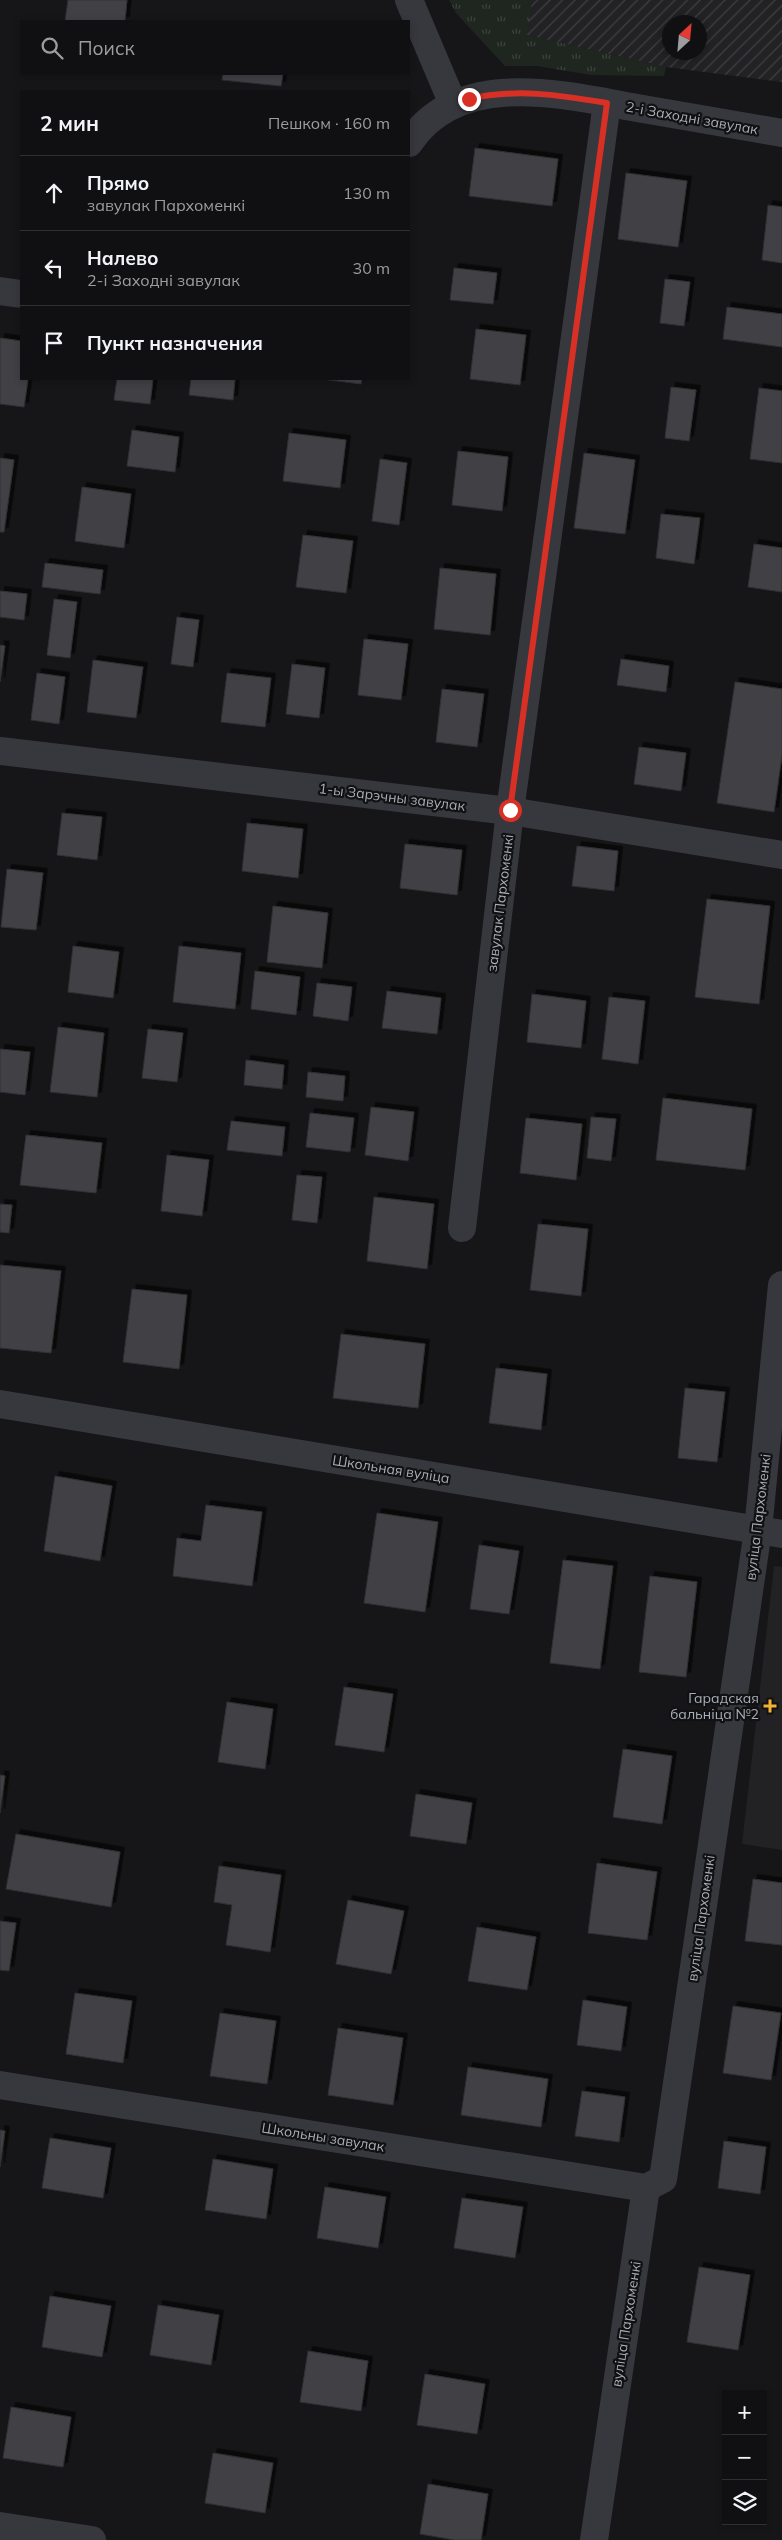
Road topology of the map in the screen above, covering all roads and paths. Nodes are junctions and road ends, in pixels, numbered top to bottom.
1 (409, 0) edge
2 (607, 103) junction
3 (453, 104) junction
4 (782, 133) edge
5 (410, 141) edge
6 (0, 291) edge
7 (20, 294) edge
8 (0, 751) edge
9 (510, 810) junction
10 (782, 855) edge
11 (462, 1228) dead end
12 (782, 1285) edge
13 (0, 1404) edge
14 (770, 1532) edge
15 (0, 2085) edge
16 (646, 2188) junction
17 (0, 2526) edge
18 (92, 2540) edge
19 (594, 2540) edge

1 - 3 street
2 - 3 street, 2-і Заходні завулак
2 - 4 street, 2-і Заходні завулак
2 - 9 street, завулак Пархоменкі
3 - 5 street, 2-і Заходні завулак
6 - 7 street
8 - 9 street, 1-ы Зарэчны завулак
9 - 10 street, 1-ы Зарэчны завулак
9 - 11 street, завулак Пархоменкі
12 - 14 street, вуліца Пархоменкі
13 - 14 street, Школьная вуліца
14 - 16 street, вуліца Пархоменкі
15 - 16 street, Школьны завулак
16 - 19 street, вуліца Пархоменкі
17 - 18 street

